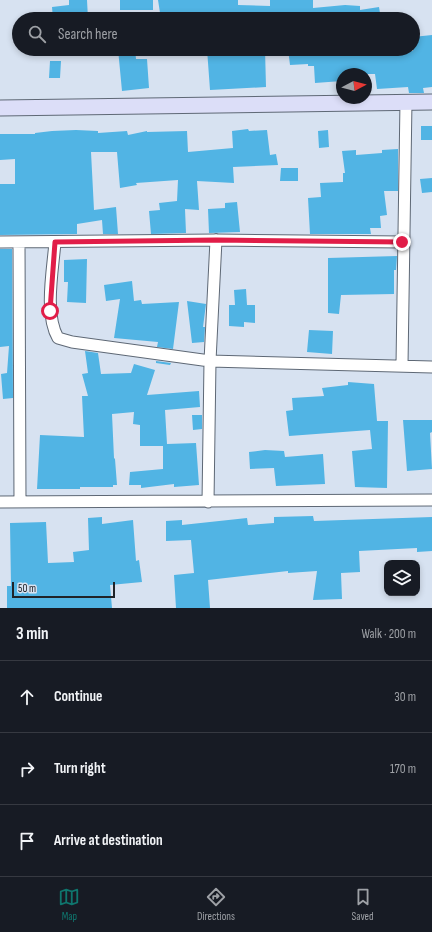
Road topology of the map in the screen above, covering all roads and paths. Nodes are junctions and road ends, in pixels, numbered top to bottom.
1 (406, 101) junction
2 (432, 102) edge
3 (0, 108) edge
4 (216, 240) junction
5 (0, 242) edge
6 (18, 242) junction
7 (55, 242) junction
8 (402, 242) junction
9 (210, 361) junction
10 (402, 365) junction
11 (432, 367) edge
12 (432, 500) edge
13 (0, 502) edge
14 (20, 502) junction
15 (208, 502) junction

1 - 2 street
1 - 3 street
1 - 8 street
4 - 7 street
4 - 8 street
4 - 9 street
5 - 6 street
6 - 7 street
6 - 14 street
7 - 9 street
8 - 10 street
9 - 10 street
9 - 15 street
10 - 11 street
12 - 15 street
13 - 14 street
14 - 15 street

